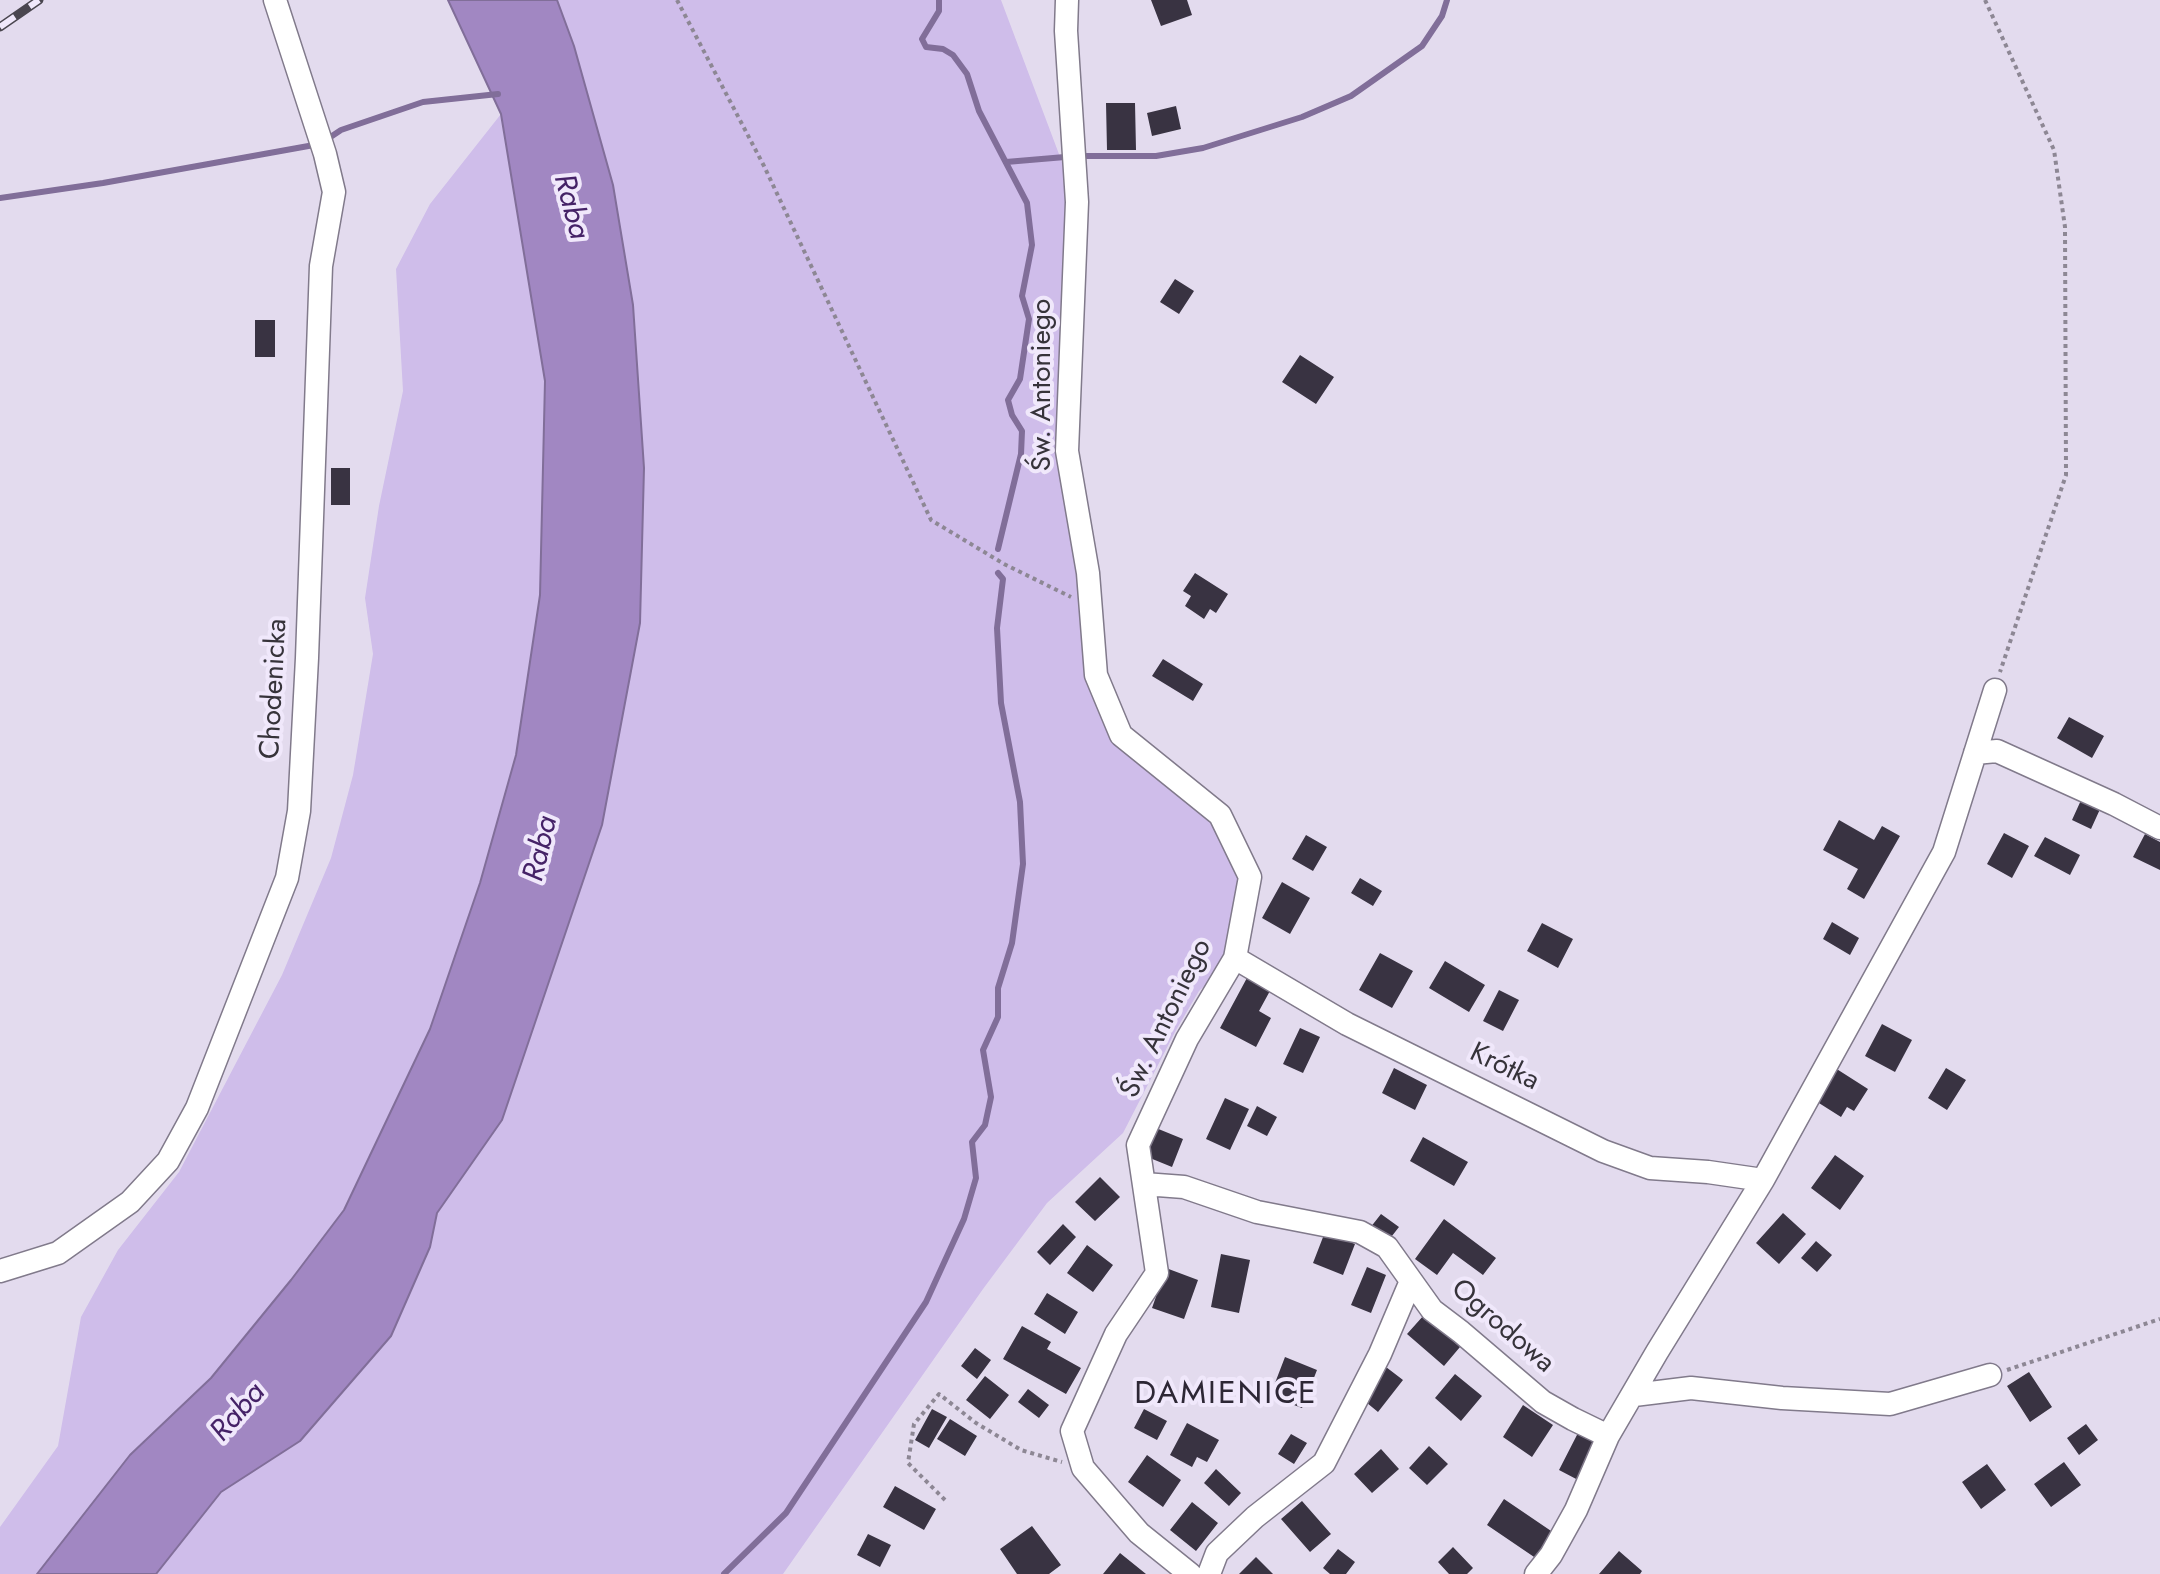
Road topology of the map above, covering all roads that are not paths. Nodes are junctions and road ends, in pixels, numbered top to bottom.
1 (275, 0) edge
2 (1067, 0) edge
3 (1995, 690) road end
4 (1975, 753) junction
5 (2160, 828) edge
6 (1235, 958) junction
7 (1763, 1180) junction
8 (1144, 1184) junction
9 (0, 1271) edge
10 (1411, 1281) junction
11 (1990, 1375) road end
12 (1634, 1395) junction
13 (1608, 1436) junction
14 (1190, 1574) edge
15 (1209, 1574) edge
16 (1536, 1574) edge

1 - 9 street, Chodenicka
2 - 6 street, Św. Antoniego
3 - 4 street
4 - 5 street
4 - 7 street
6 - 7 street, Krótka
6 - 8 street, Św. Antoniego
7 - 12 street
8 - 10 street, Ogrodowa
8 - 14 street, Św. Antoniego
10 - 13 street, Ogrodowa
10 - 15 street
11 - 12 street
12 - 13 street
13 - 16 street

